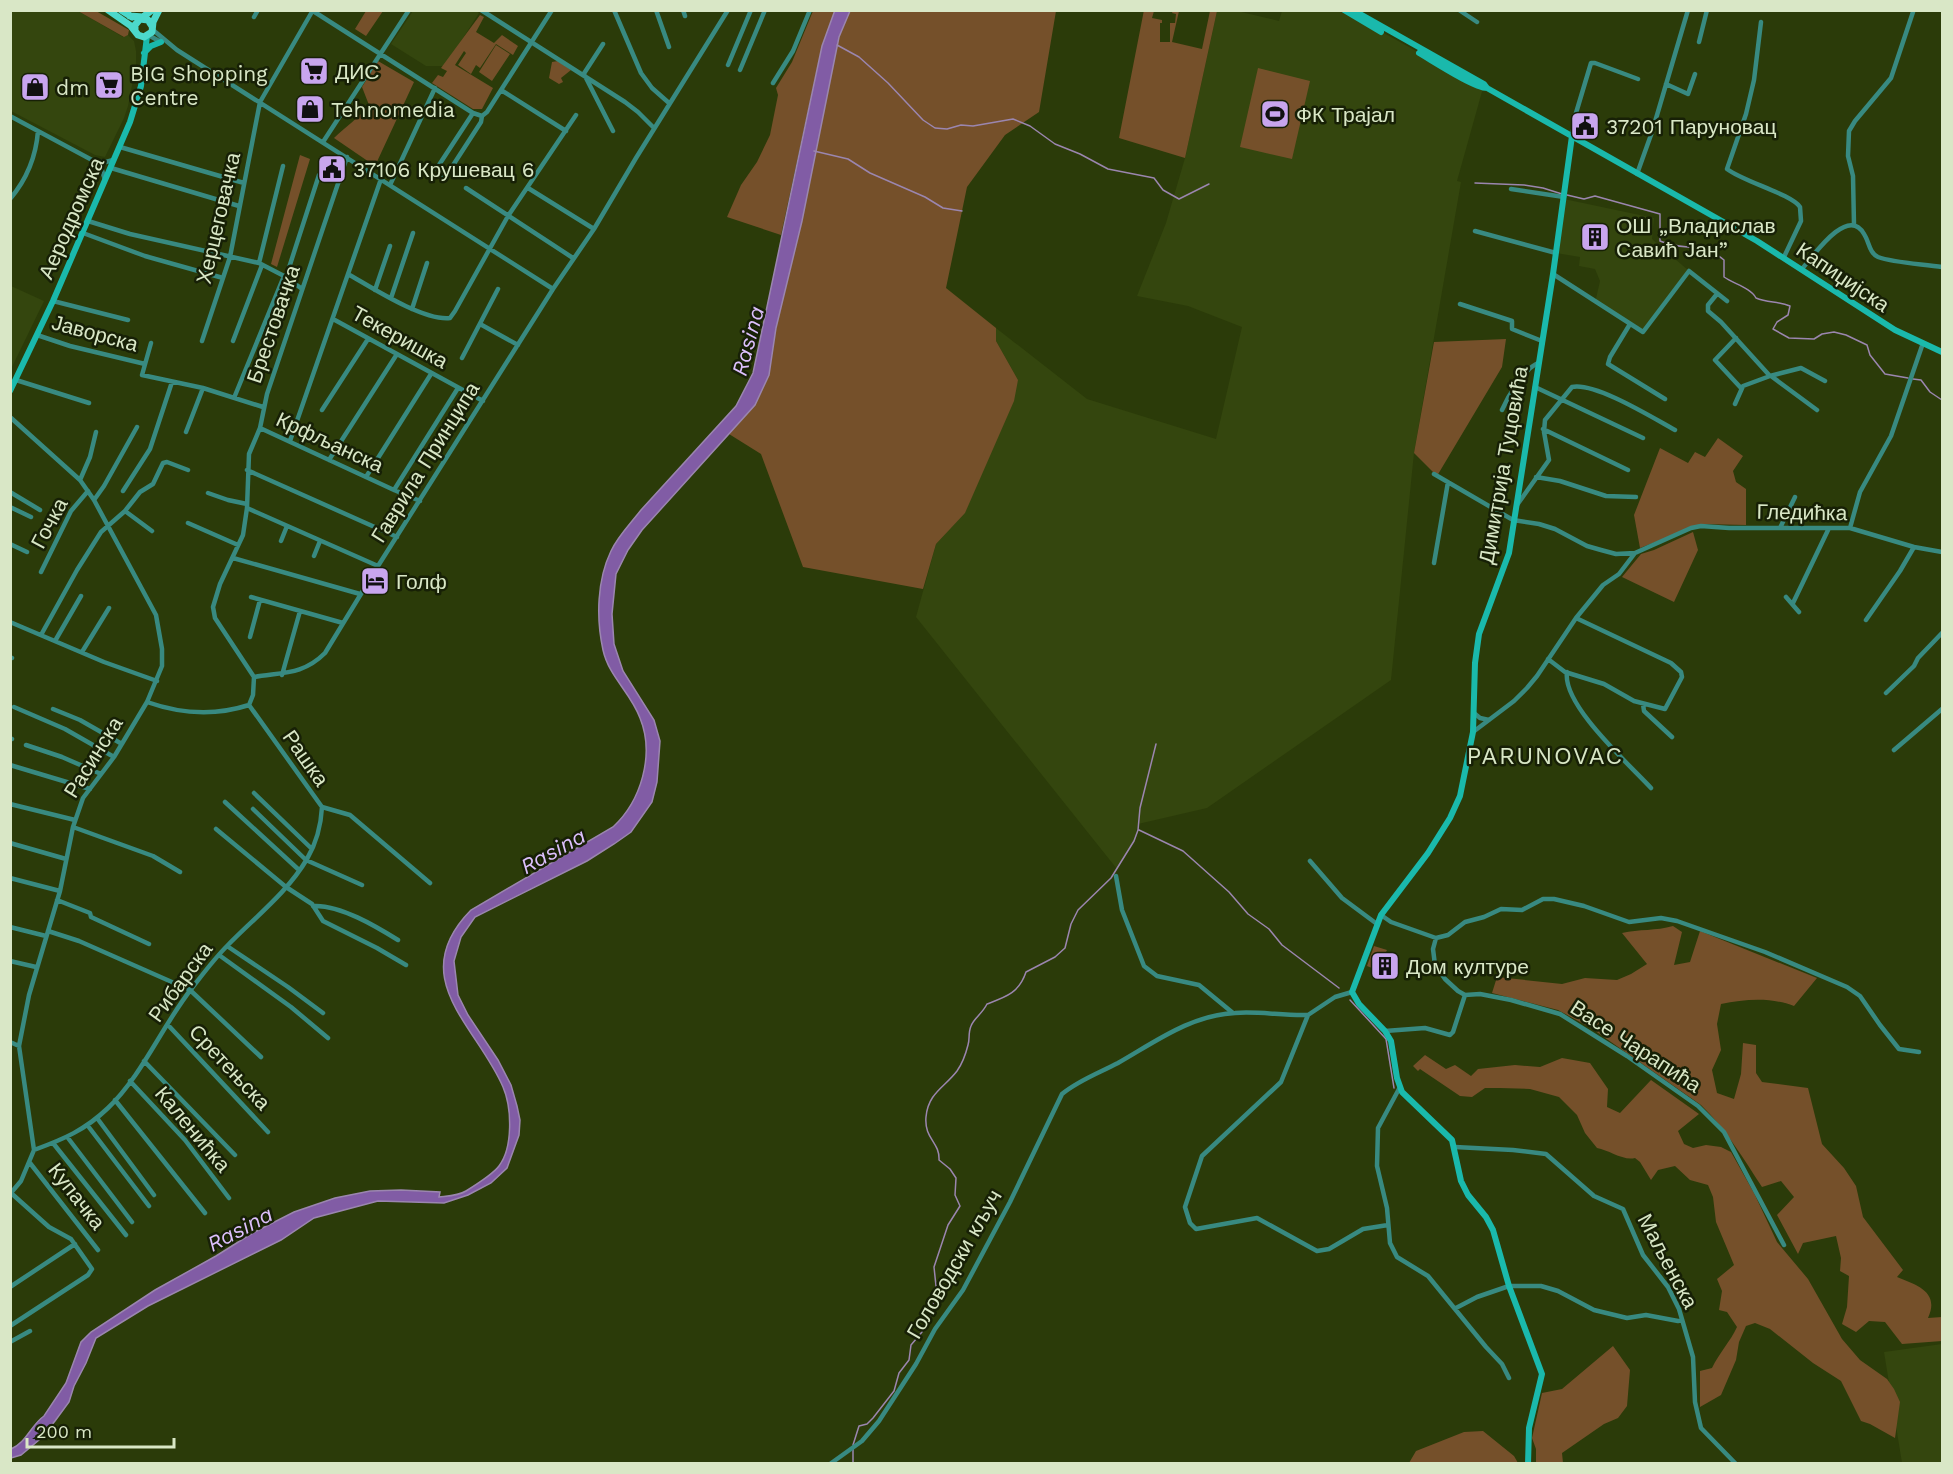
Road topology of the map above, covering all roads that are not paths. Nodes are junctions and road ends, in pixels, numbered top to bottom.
1 (108, 10) edge
2 (121, 10) edge
3 (152, 10) edge
4 (159, 10) edge
5 (258, 10) edge
6 (409, 10) edge
7 (481, 10) edge
8 (552, 10) edge
9 (614, 10) edge
10 (656, 10) edge
11 (728, 10) edge
12 (751, 10) edge
13 (765, 10) edge
14 (810, 10) edge
15 (1344, 10) edge
16 (1353, 10) edge
17 (1459, 10) edge
18 (1688, 10) edge
19 (1707, 10) edge
20 (313, 11) edge
21 (1912, 12) edge
22 (130, 16) junction
23 (254, 17) dead end
24 (143, 19) junction
25 (1477, 22) dead end
26 (1761, 22) dead end
27 (150, 32) junction
28 (136, 33) junction
29 (161, 42) junction
30 (1699, 42) dead end
31 (531, 43) junction
32 (603, 44) dead end
33 (669, 47) dead end
34 (177, 50) junction
35 (144, 53) junction
36 (381, 53) junction
37 (729, 65) dead end
38 (740, 70) dead end
39 (1695, 74) dead end
40 (584, 75) junction
41 (1638, 79) dead end
42 (773, 83) dead end
43 (1476, 83) junction
44 (1666, 84) junction
45 (435, 88) junction
46 (501, 90) junction
47 (260, 102) junction
48 (669, 104) junction
49 (473, 113) junction
50 (576, 115) dead end
51 (10, 116) edge
52 (482, 116) junction
53 (654, 128) junction
54 (38, 131) junction
55 (566, 131) junction
56 (613, 131) dead end
57 (1572, 136) junction
58 (323, 142) junction
59 (120, 147) junction
60 (347, 158) junction
61 (115, 159) junction
62 (92, 160) junction
63 (283, 166) dead end
64 (111, 168) junction
65 (1637, 174) junction
66 (319, 175) dead end
67 (381, 179) junction
68 (105, 182) junction
69 (244, 183) junction
70 (390, 185) junction
71 (466, 188) dead end
72 (528, 188) junction
73 (1510, 189) dead end
74 (1564, 198) junction
75 (10, 199) edge
76 (239, 206) junction
77 (508, 216) junction
78 (88, 221) junction
79 (1854, 225) junction
80 (594, 229) junction
81 (1475, 231) dead end
82 (83, 233) junction
83 (413, 233) dead end
84 (390, 246) dead end
85 (489, 249) junction
86 (1556, 253) junction
87 (1784, 257) junction
88 (230, 258) junction
89 (573, 258) junction
90 (427, 263) dead end
91 (261, 264) junction
92 (1942, 267) edge
93 (1802, 269) junction
94 (348, 274) junction
95 (1552, 274) junction
96 (285, 276) junction
97 (223, 278) junction
98 (302, 289) junction
99 (498, 289) dead end
100 (553, 289) junction
101 (375, 290) junction
102 (1717, 294) junction
103 (391, 298) junction
104 (53, 301) junction
105 (1727, 301) dead end
106 (1460, 304) dead end
107 (412, 309) junction
108 (333, 319) junction
109 (128, 320) dead end
110 (480, 324) junction
111 (1630, 324) junction
112 (38, 335) junction
113 (1736, 338) junction
114 (368, 339) junction
115 (202, 340) dead end
116 (233, 341) dead end
117 (1542, 341) junction
118 (151, 343) dead end
119 (1923, 343) junction
120 (518, 345) junction
121 (1942, 352) edge
122 (397, 354) junction
123 (462, 358) dead end
124 (1538, 363) junction
125 (145, 364) junction
126 (431, 374) junction
127 (1771, 376) junction
128 (16, 380) junction
129 (1825, 381) dead end
130 (172, 382) junction
131 (1534, 387) junction
132 (203, 388) junction
133 (458, 388) junction
134 (1741, 388) junction
135 (10, 391) edge
136 (234, 398) junction
137 (1562, 399) junction
138 (1665, 399) dead end
139 (483, 401) junction
140 (89, 403) dead end
141 (1735, 404) dead end
142 (263, 406) junction
143 (322, 410) dead end
144 (1502, 410) dead end
145 (1817, 410) dead end
146 (10, 417) edge
147 (137, 427) dead end
148 (260, 428) junction
149 (1543, 429) junction
150 (1675, 430) dead end
151 (96, 432) dead end
152 (186, 432) dead end
153 (1643, 438) dead end
154 (291, 441) junction
155 (328, 460) junction
156 (188, 470) dead end
157 (247, 470) junction
158 (1628, 470) dead end
159 (1434, 474) dead end
160 (366, 477) junction
161 (1536, 477) junction
162 (80, 480) junction
163 (1448, 482) junction
164 (393, 490) junction
165 (88, 491) junction
166 (123, 491) dead end
167 (10, 492) edge
168 (208, 493) dead end
169 (1795, 496) dead end
170 (1636, 497) dead end
171 (94, 500) junction
172 (420, 501) junction
173 (247, 506) junction
174 (10, 507) edge
175 (1515, 507) junction
176 (40, 510) dead end
177 (125, 511) junction
178 (31, 517) dead end
179 (1513, 520) junction
180 (188, 523) dead end
181 (109, 525) junction
182 (288, 526) junction
183 (1780, 528) junction
184 (1829, 528) junction
185 (1850, 528) junction
186 (152, 531) dead end
187 (397, 537) junction
188 (320, 541) junction
189 (281, 542) dead end
190 (10, 544) edge
191 (238, 545) junction
192 (1914, 547) junction
193 (27, 552) dead end
194 (1942, 552) edge
195 (1635, 553) junction
196 (1616, 554) junction
197 (314, 556) dead end
198 (233, 558) junction
199 (1434, 563) dead end
200 (1626, 565) junction
201 (378, 566) junction
202 (41, 572) dead end
203 (360, 594) junction
204 (81, 596) dead end
205 (251, 597) dead end
206 (1786, 597) dead end
207 (260, 600) junction
208 (1794, 603) junction
209 (109, 608) dead end
210 (300, 611) junction
211 (1799, 612) dead end
212 (1576, 618) junction
213 (1866, 620) dead end
214 (10, 622) edge
215 (343, 624) junction
216 (1942, 633) edge
217 (40, 635) junction
218 (249, 637) dead end
219 (56, 641) junction
220 (81, 652) junction
221 (1548, 659) junction
222 (1567, 672) junction
223 (282, 675) junction
224 (254, 676) junction
225 (157, 681) junction
226 (1886, 693) dead end
227 (147, 702) junction
228 (1642, 704) junction
229 (249, 705) junction
230 (14, 707) dead end
231 (53, 709) dead end
232 (1942, 709) edge
233 (1474, 713) junction
234 (1489, 720) junction
235 (1473, 732) junction
236 (1672, 737) dead end
237 (122, 744) junction
238 (27, 746) dead end
239 (1894, 750) dead end
240 (114, 757) junction
241 (10, 765) edge
242 (101, 774) junction
243 (1651, 788) dead end
244 (90, 789) junction
245 (254, 793) dead end
246 (225, 802) dead end
247 (10, 804) edge
248 (321, 807) junction
249 (253, 809) dead end
250 (75, 820) junction
251 (73, 827) junction
252 (216, 829) dead end
253 (10, 843) edge
254 (312, 849) junction
255 (66, 860) junction
256 (306, 860) junction
257 (1310, 861) dead end
258 (299, 870) junction
259 (180, 872) dead end
260 (1116, 876) dead end
261 (10, 878) edge
262 (430, 884) dead end
263 (362, 885) dead end
264 (286, 887) junction
265 (60, 891) junction
266 (57, 900) junction
267 (313, 906) junction
268 (1381, 915) junction
269 (1377, 924) junction
270 (10, 927) edge
271 (47, 934) junction
272 (1436, 938) junction
273 (398, 940) dead end
274 (149, 944) dead end
275 (227, 946) junction
276 (219, 955) junction
277 (10, 961) edge
278 (406, 965) dead end
279 (36, 968) junction
280 (190, 990) junction
281 (1352, 992) junction
282 (1465, 995) junction
283 (1233, 1013) junction
284 (323, 1014) dead end
285 (1308, 1015) junction
286 (168, 1025) junction
287 (1385, 1031) junction
288 (328, 1038) dead end
289 (10, 1042) edge
290 (20, 1046) junction
291 (1919, 1052) dead end
292 (261, 1057) dead end
293 (144, 1061) junction
294 (130, 1082) junction
295 (1400, 1087) junction
296 (115, 1101) junction
297 (97, 1118) junction
298 (88, 1126) junction
299 (268, 1132) dead end
300 (68, 1138) junction
301 (53, 1143) junction
302 (1455, 1147) junction
303 (34, 1150) junction
304 (235, 1155) dead end
305 (30, 1163) junction
306 (11, 1193) edge
307 (154, 1195) dead end
308 (230, 1198) dead end
309 (148, 1206) dead end
310 (205, 1213) dead end
311 (132, 1222) dead end
312 (1388, 1225) junction
313 (126, 1235) dead end
314 (75, 1244) junction
315 (1784, 1245) dead end
316 (98, 1250) dead end
317 (1509, 1286) junction
318 (10, 1287) edge
319 (1456, 1308) junction
320 (1682, 1320) junction
321 (10, 1326) edge
322 (30, 1330) dead end
323 (10, 1342) edge
324 (1509, 1378) dead end
325 (830, 1464) edge
326 (1528, 1464) edge
327 (1736, 1464) edge

1 - 28 main road
2 - 22 main road
3 - 22 main road
3 - 24 main road
4 - 27 main road
5 - 23 street
6 - 36 street
7 - 31 street
8 - 31 street
9 - 48 street
10 - 33 street
11 - 48 street, Гаврила Принципа
12 - 37 street
13 - 38 street
14 - 42 street
15 - 43 street
16 - 43 street
17 - 25 street
18 - 44 street
19 - 30 street
20 - 36 street
20 - 47 street, Херцеговачка
21 - 79 street
22 - 24 main road
24 - 27 main road
24 - 28 main road
26 - 87 street
27 - 28 main road
27 - 29 street
27 - 34 street
27 - 35 street, Аеродромска
28 - 35 street, Аеродромска
29 - 34 street
29 - 35 street
31 - 40 street
31 - 46 street
32 - 40 street
34 - 47 street
35 - 59 street, Аеродромска
36 - 45 street
36 - 58 street
39 - 44 street
40 - 53 street
40 - 56 street
41 - 57 street
43 - 57 street, Капиџијска
44 - 65 street
45 - 49 street
45 - 70 street
46 - 52 street
46 - 55 street
47 - 58 street
47 - 69 street, Херцеговачка
48 - 53 street, Гаврила Принципа
49 - 52 street
49 - 52 street
50 - 55 street
51 - 54 street
53 - 80 street, Гаврила Принципа
54 - 62 street
54 - 75 street
55 - 72 street
57 - 65 street, Капиџијска
57 - 74 street, Димитрија Туцовића
58 - 60 street
59 - 61 street, Аеродромска
59 - 69 street
60 - 67 street
60 - 98 street, Брестовачка
61 - 62 street
61 - 64 street, Аеродромска
62 - 68 street
63 - 91 street
64 - 68 street, Аеродромска
64 - 76 street
65 - 87 street, Капиџијска
66 - 96 street
67 - 70 street
67 - 94 street
68 - 78 street, Аеродромска
69 - 76 street, Херцеговачка
70 - 85 street
71 - 77 street
72 - 77 street
72 - 80 street
73 - 74 street
74 - 86 street, Димитрија Туцовића
76 - 88 street, Херцеговачка
77 - 85 street
77 - 89 street
78 - 82 street, Аеродромска
78 - 88 street
79 - 92 street
79 - 93 street
80 - 89 street, Гаврила Принципа
81 - 86 street
82 - 97 street
82 - 104 street, Аеродромска
83 - 103 street
84 - 101 street
85 - 100 street
85 - 107 street
86 - 95 street, Димитрија Туцовића
87 - 93 street, Капиџијска
88 - 91 street
88 - 97 street, Херцеговачка
89 - 100 street, Гаврила Принципа
90 - 107 street
91 - 96 street
91 - 116 street
93 - 119 street, Капиџијска
94 - 101 street
94 - 108 street
95 - 111 street
95 - 117 street, Димитрија Туцовића
96 - 98 street
96 - 136 street
97 - 115 street, Херцеговачка
98 - 142 street, Брестовачка
99 - 110 street, Гаврила Принципа
100 - 120 street, Гаврила Принципа
101 - 103 street
102 - 105 street
102 - 111 street
102 - 113 street
103 - 107 street
104 - 109 street
104 - 112 street, Аеродромска
106 - 117 street
108 - 114 street, Текеришка
108 - 154 street
110 - 120 street
110 - 123 street, Гаврила Принципа
111 - 138 street
112 - 125 street, Јаворска
112 - 128 street, Аеродромска
113 - 127 street
113 - 134 street
114 - 122 street, Текеришка
114 - 143 street
117 - 124 street, Димитрија Туцовића
118 - 125 street
119 - 121 street, Капиџијска
119 - 185 street
120 - 139 street, Гаврила Принципа
122 - 126 street, Текеришка
122 - 155 street
124 - 131 street, Димитрија Туцовића
124 - 144 street
125 - 130 street, Јаворска
126 - 133 street, Текеришка
126 - 160 street
127 - 129 street
127 - 134 street
127 - 145 street
128 - 135 street, Аеродромска
128 - 140 street
130 - 132 street, Јаворска
130 - 166 street
131 - 137 street
131 - 175 street, Димитрија Туцовића
132 - 136 street, Јаворска
132 - 152 street
133 - 139 street, Текеришка
133 - 164 street
134 - 141 street
136 - 142 street, Јаворска
137 - 149 street
137 - 150 street
137 - 153 street
139 - 172 street, Гаврила Принципа
142 - 148 street, Брестовачка
146 - 162 street, Расинска
147 - 171 street
148 - 154 street, Крфљанска
148 - 157 street, Брестовачка
149 - 158 street
149 - 161 street
151 - 162 street
154 - 155 street, Крфљанска
155 - 160 street, Крфљанска
156 - 177 street
157 - 173 street, Брестовачка
157 - 187 street
159 - 163 street
160 - 164 street, Крфљанска
161 - 170 street
161 - 175 street
162 - 165 street, Расинска
163 - 179 street
163 - 199 street
164 - 172 street, Крфљанска
165 - 171 street, Расинска
165 - 202 street, Гочка
167 - 176 street
168 - 173 street
169 - 183 street
171 - 181 street, Расинска
172 - 187 street, Гаврила Принципа
173 - 182 street
173 - 191 street, Брестовачка
174 - 178 street
175 - 179 street, Димитрија Туцовића
177 - 181 street
177 - 186 street
179 - 196 street
179 - 233 street, Димитрија Туцовића
180 - 191 street
181 - 217 street
181 - 225 street, Расинска
182 - 188 street
182 - 189 street
183 - 184 street, Гледићка
183 - 195 street, Гледићка
184 - 185 street, Гледићка
184 - 208 street
185 - 192 street, Гледићка
187 - 201 street, Гаврила Принципа
188 - 197 street
188 - 201 street
190 - 193 street
191 - 198 street, Брестовачка
192 - 194 street, Гледићка
192 - 213 street
195 - 196 street
195 - 200 street
196 - 200 street
198 - 203 street
198 - 224 street, Брестовачка
200 - 212 street
201 - 203 street, Гаврила Принципа
203 - 215 street, Гаврила Принципа
204 - 219 street
205 - 207 street
206 - 208 street
207 - 210 street
207 - 218 street
208 - 211 street
209 - 220 street
210 - 215 street
210 - 223 street
212 - 221 street
212 - 228 street
214 - 217 street
215 - 223 street, Гаврила Принципа
216 - 226 street
217 - 219 street
219 - 220 street
220 - 225 street
221 - 222 street
221 - 234 street
222 - 228 street
222 - 243 street
223 - 224 street, Гаврила Принципа
224 - 229 street
225 - 227 street, Расинска
227 - 229 street
227 - 237 street, Расинска
228 - 236 street
229 - 248 street, Рашка
230 - 240 street
231 - 237 street
232 - 239 street
233 - 234 street
233 - 235 street, Димитрија Туцовића
234 - 235 street
235 - 268 street, Димитрија Туцовића
237 - 240 street, Расинска
238 - 242 street
240 - 242 street, Расинска
241 - 244 street
242 - 244 street, Расинска
244 - 250 street, Расинска
245 - 254 street
246 - 258 street
247 - 250 street
248 - 254 street, Рибарска
248 - 262 street, Рашка
249 - 256 street
250 - 251 street, Расинска
251 - 255 street, Расинска
251 - 259 street
252 - 264 street
253 - 255 street
254 - 256 street, Рибарска
255 - 265 street, Расинска
256 - 258 street, Рибарска
256 - 263 street
257 - 269 street
258 - 264 street, Рибарска
260 - 283 street
261 - 265 street
264 - 267 street
264 - 275 street, Рибарска
265 - 266 street, Расинска
266 - 271 street, Расинска
266 - 274 street
267 - 273 street
267 - 278 street
268 - 269 street, Димитрија Туцовића
268 - 272 street
269 - 281 street, Димитрија Туцовића
270 - 271 street
271 - 279 street, Расинска
271 - 280 street
272 - 282 street
272 - 291 street
275 - 276 street, Рибарска
275 - 284 street
276 - 280 street, Рибарска
276 - 288 street
277 - 279 street
279 - 290 street, Расинска
280 - 286 street, Рибарска
280 - 292 street
281 - 285 street
281 - 287 street
282 - 287 street
282 - 315 street, Васе Чарапића
283 - 285 street, Головодски кључ
283 - 325 street, Головодски кључ
285 - 312 street
286 - 293 street, Рибарска
286 - 299 street, Сретењска
287 - 295 street
289 - 290 street
290 - 303 street, Расинска
293 - 294 street, Рибарска
293 - 304 street
294 - 296 street, Рибарска
294 - 308 street, Каленићка
295 - 302 street
295 - 312 street
296 - 297 street, Рибарска
296 - 310 street
297 - 298 street, Рибарска
297 - 307 street
298 - 300 street, Рибарска
298 - 309 street
300 - 301 street, Рибарска
300 - 311 street
301 - 303 street, Рибарска
301 - 313 street
302 - 317 street
302 - 320 street, Маљенска
303 - 305 street, Расинска
305 - 306 street, Расинска
305 - 316 street, Купачка
306 - 314 street
312 - 319 street
314 - 318 street
314 - 321 street
317 - 319 street
317 - 320 street
317 - 326 street
319 - 324 street
320 - 327 street, Маљенска
322 - 323 street

